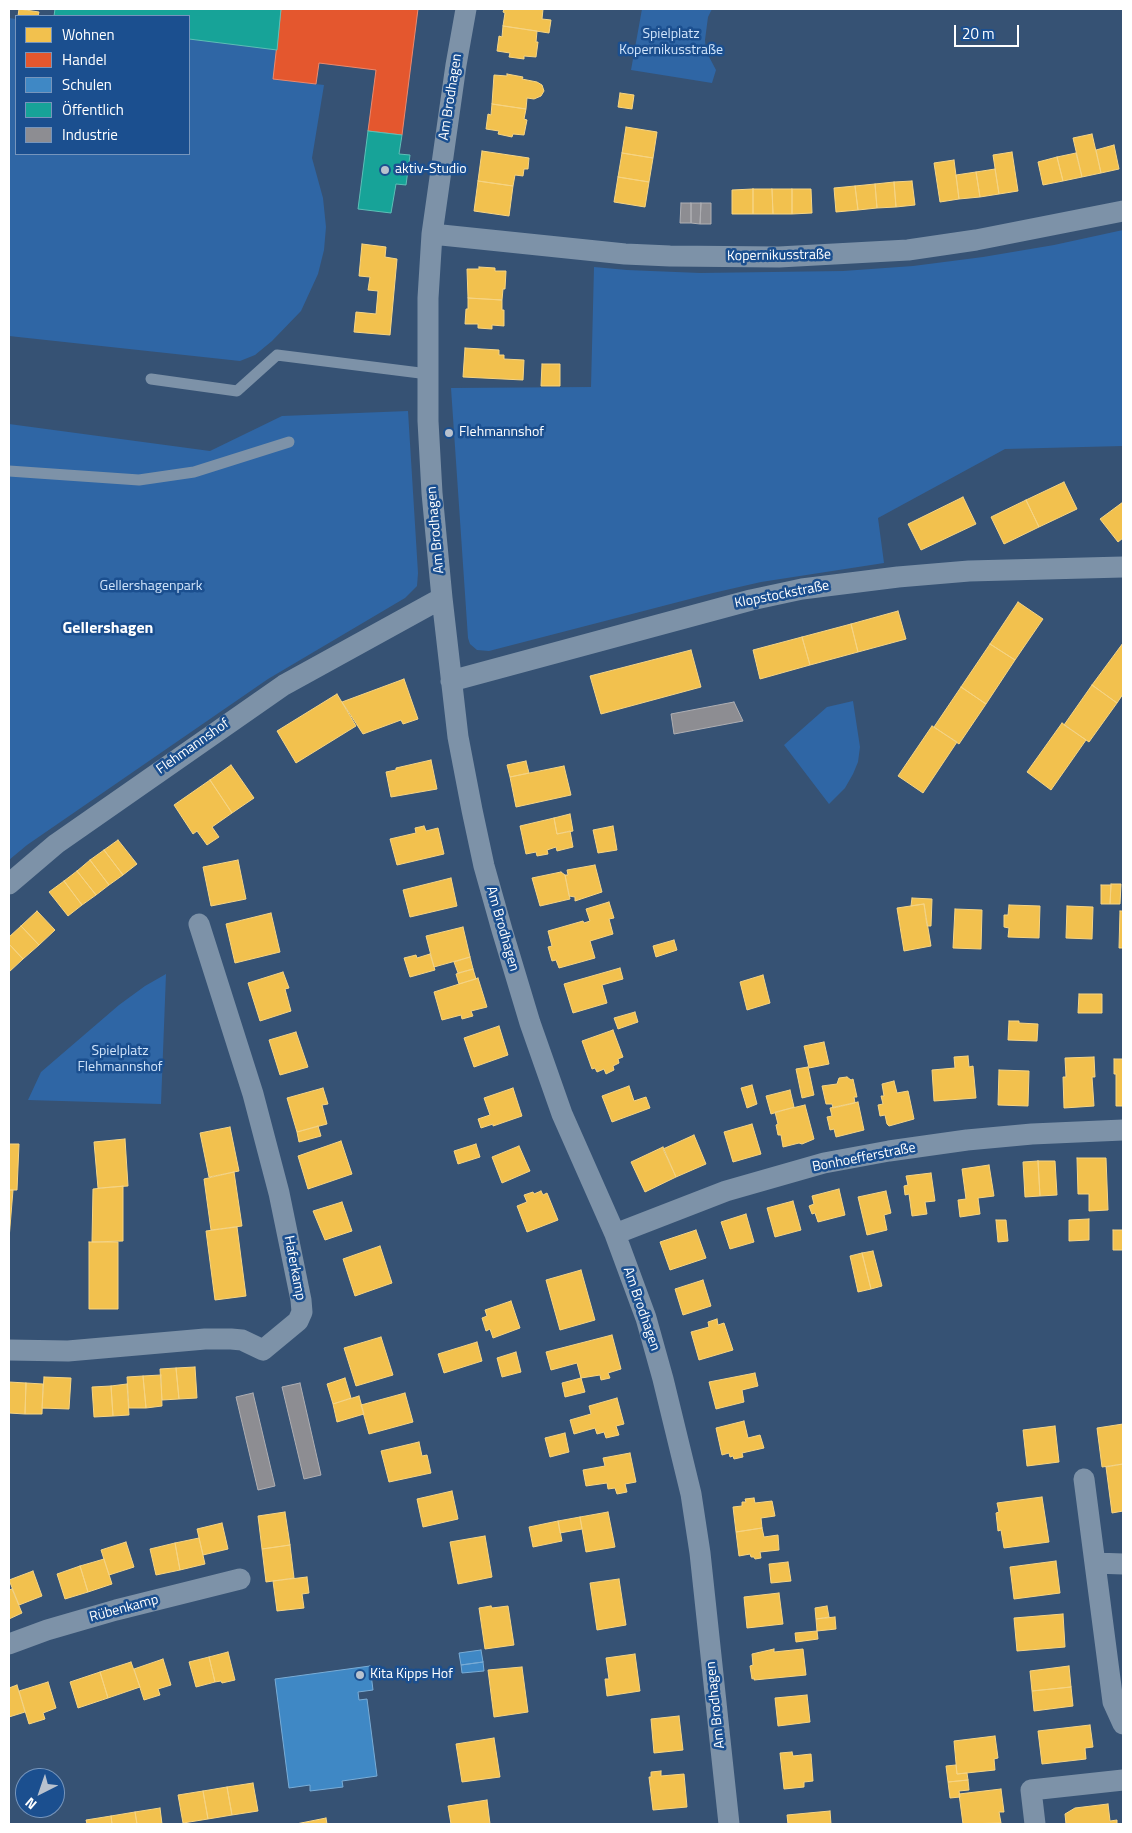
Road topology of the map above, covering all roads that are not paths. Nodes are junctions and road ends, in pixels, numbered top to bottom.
1 (466, 9) edge
2 (1123, 211) edge
3 (432, 234) junction
4 (428, 374) junction
5 (151, 379) dead end
6 (289, 442) dead end
7 (9, 471) edge
8 (1123, 567) edge
9 (442, 598) junction
10 (451, 681) junction
11 (9, 884) edge
12 (199, 924) dead end
13 (1123, 1130) edge
14 (615, 1234) junction
15 (9, 1350) edge
16 (1084, 1479) dead end
17 (1095, 1563) junction
18 (1123, 1564) edge
19 (240, 1579) dead end
20 (9, 1644) edge
21 (1123, 1724) edge
22 (1123, 1780) edge
23 (729, 1824) edge
24 (1035, 1824) edge

1 - 3 street, Am Brodhagen
2 - 3 street, Kopernikusstraße
3 - 4 street, Am Brodhagen
4 - 5 lane
4 - 9 street, Am Brodhagen
6 - 7 lane
8 - 10 street, Klopstockstraße
9 - 10 street, Am Brodhagen
9 - 11 street, Flehmannshof
10 - 14 street, Am Brodhagen
12 - 15 street, Haferkamp
13 - 14 street, Bonhoefferstraße
14 - 23 street, Am Brodhagen
16 - 17 street
17 - 18 street
17 - 21 street
19 - 20 street, Rübenkamp
22 - 24 street

